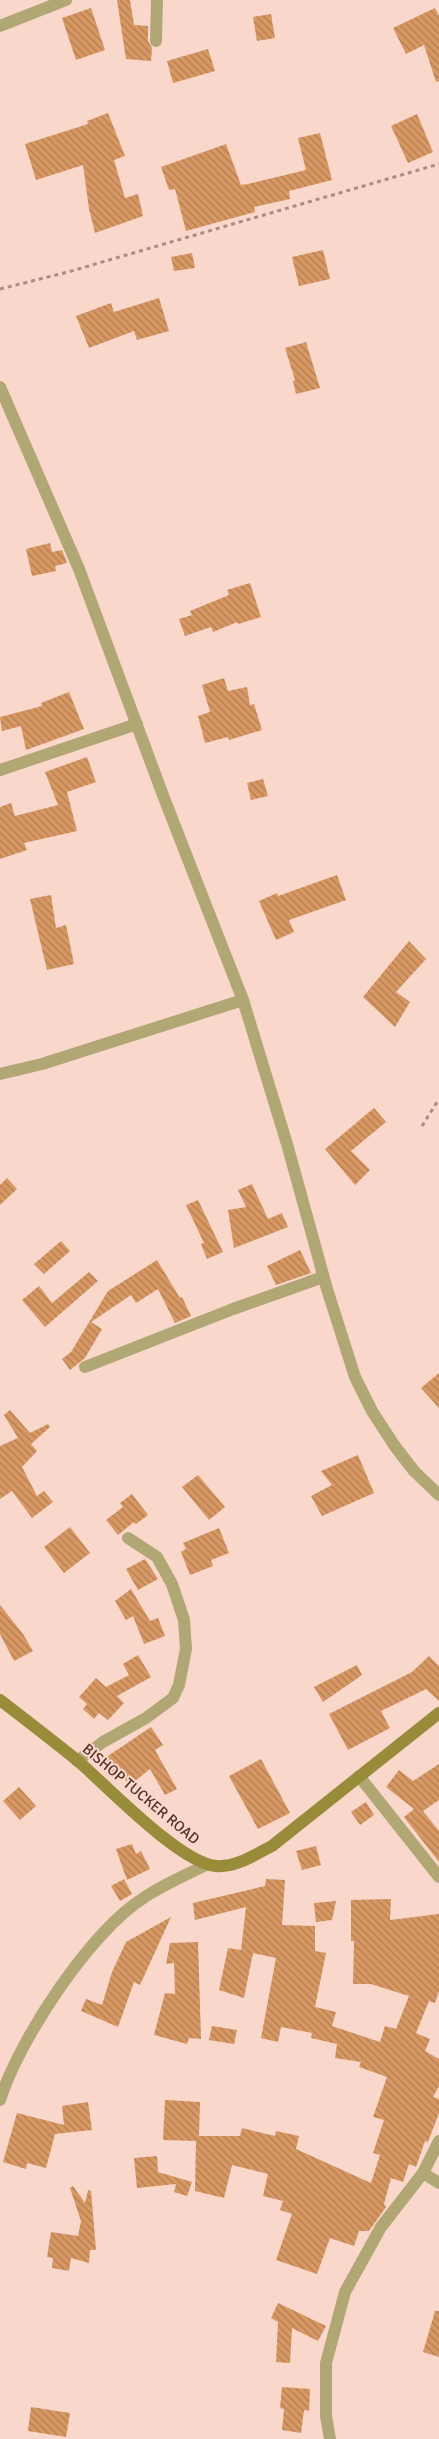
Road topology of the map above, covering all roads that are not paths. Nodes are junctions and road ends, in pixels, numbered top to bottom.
1 (66, 0) edge
2 (157, 0) edge
3 (0, 26) edge
4 (156, 41) dead end
5 (0, 387) edge
6 (136, 724) junction
7 (0, 770) edge
8 (243, 1000) junction
9 (0, 1074) edge
10 (323, 1277) junction
11 (85, 1367) dead end
12 (439, 1495) edge
13 (128, 1538) dead end
14 (0, 1700) edge
15 (439, 1713) edge
16 (77, 1761) junction
17 (359, 1776) junction
18 (206, 1865) junction
19 (439, 1877) edge
20 (0, 2100) edge
21 (439, 2141) edge
22 (423, 2173) junction
23 (439, 2183) edge
24 (330, 2439) edge

1 - 3 street
2 - 4 street
5 - 6 street
6 - 7 street
6 - 8 street
8 - 9 street
8 - 10 street
10 - 11 street
10 - 12 street
13 - 16 street
14 - 16 main road, BISHOP TUCKER ROAD
15 - 17 main road, BISHOP TUCKER ROAD
16 - 18 main road, BISHOP TUCKER ROAD
17 - 18 main road, BISHOP TUCKER ROAD
17 - 19 street
18 - 20 street
21 - 22 street
22 - 23 street
22 - 24 street

